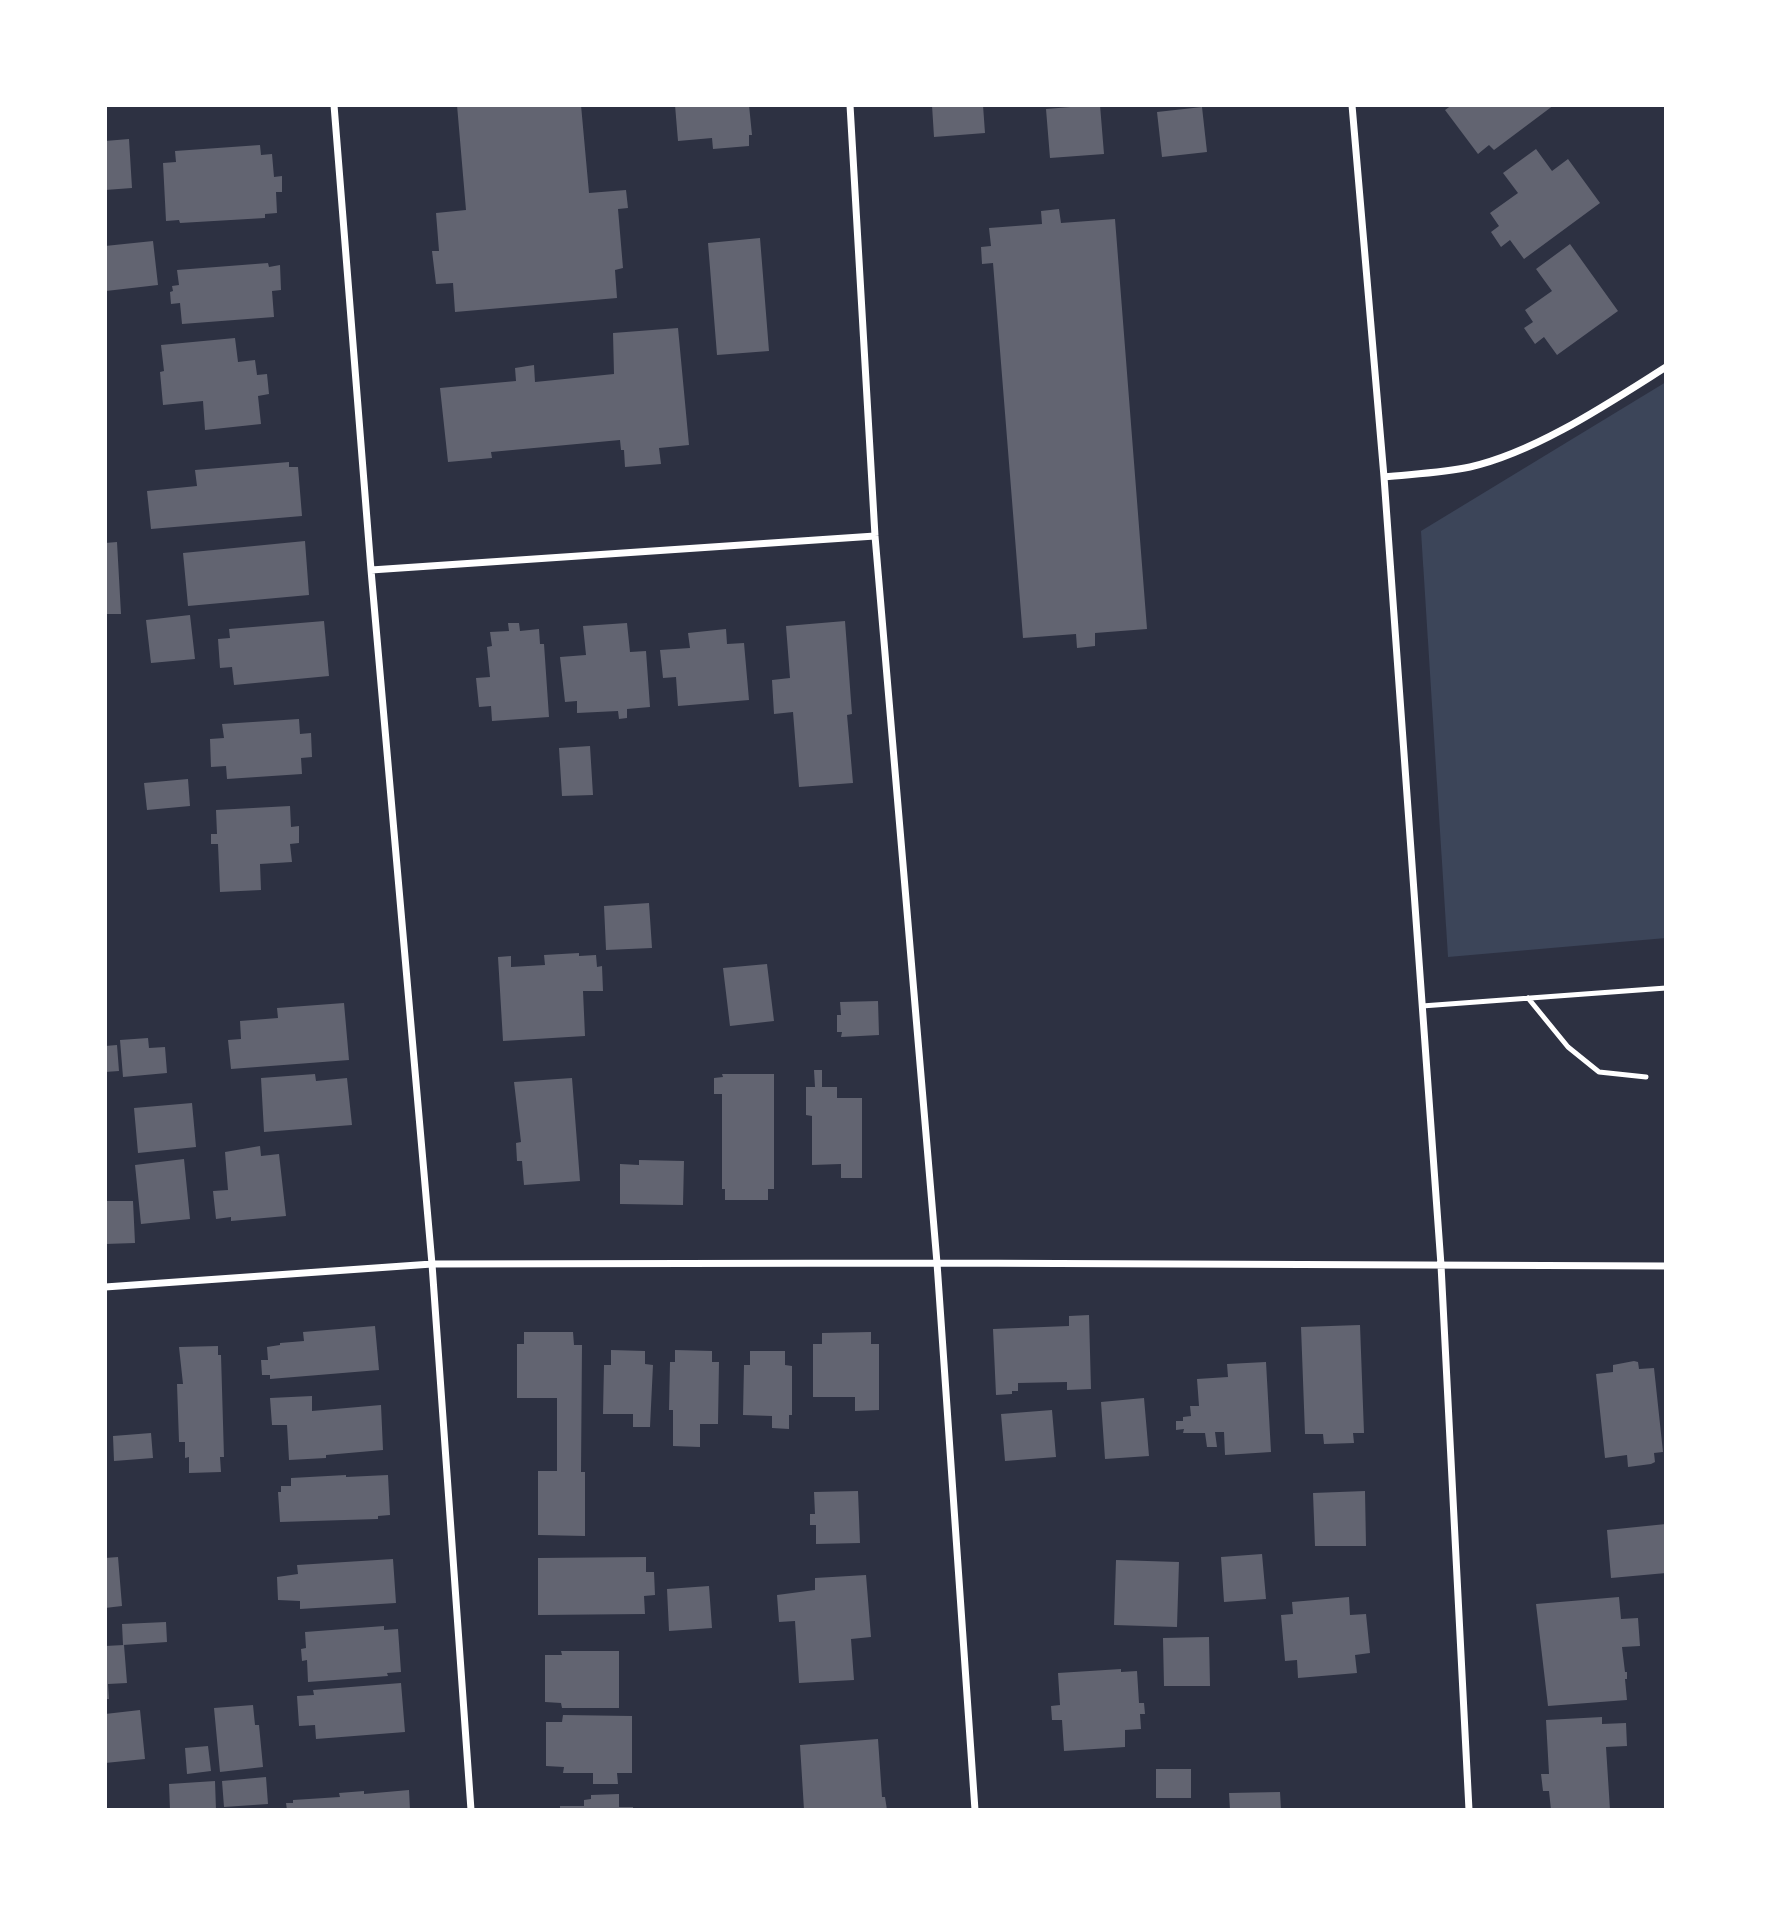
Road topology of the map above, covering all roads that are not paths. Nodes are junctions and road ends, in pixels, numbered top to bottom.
1 (334, 105) edge
2 (850, 105) edge
3 (1352, 105) edge
4 (1666, 367) edge
5 (1384, 477) junction
6 (875, 536) junction
7 (371, 570) junction
8 (1666, 988) edge
9 (1528, 998) junction
10 (1422, 1006) junction
11 (1646, 1077) dead end
12 (937, 1263) junction
13 (432, 1265) junction
14 (1441, 1265) junction
15 (1666, 1266) edge
16 (105, 1287) edge
17 (471, 1810) edge
18 (975, 1810) edge
19 (1469, 1810) edge

1 - 7 street
2 - 6 street
3 - 5 street
4 - 5 street
5 - 10 street
6 - 7 street
6 - 12 street
7 - 13 street
8 - 9 lane
9 - 10 lane
9 - 11 lane
10 - 14 street
12 - 13 street
12 - 14 street
12 - 18 street
13 - 16 street
13 - 17 street
14 - 15 street
14 - 19 street

